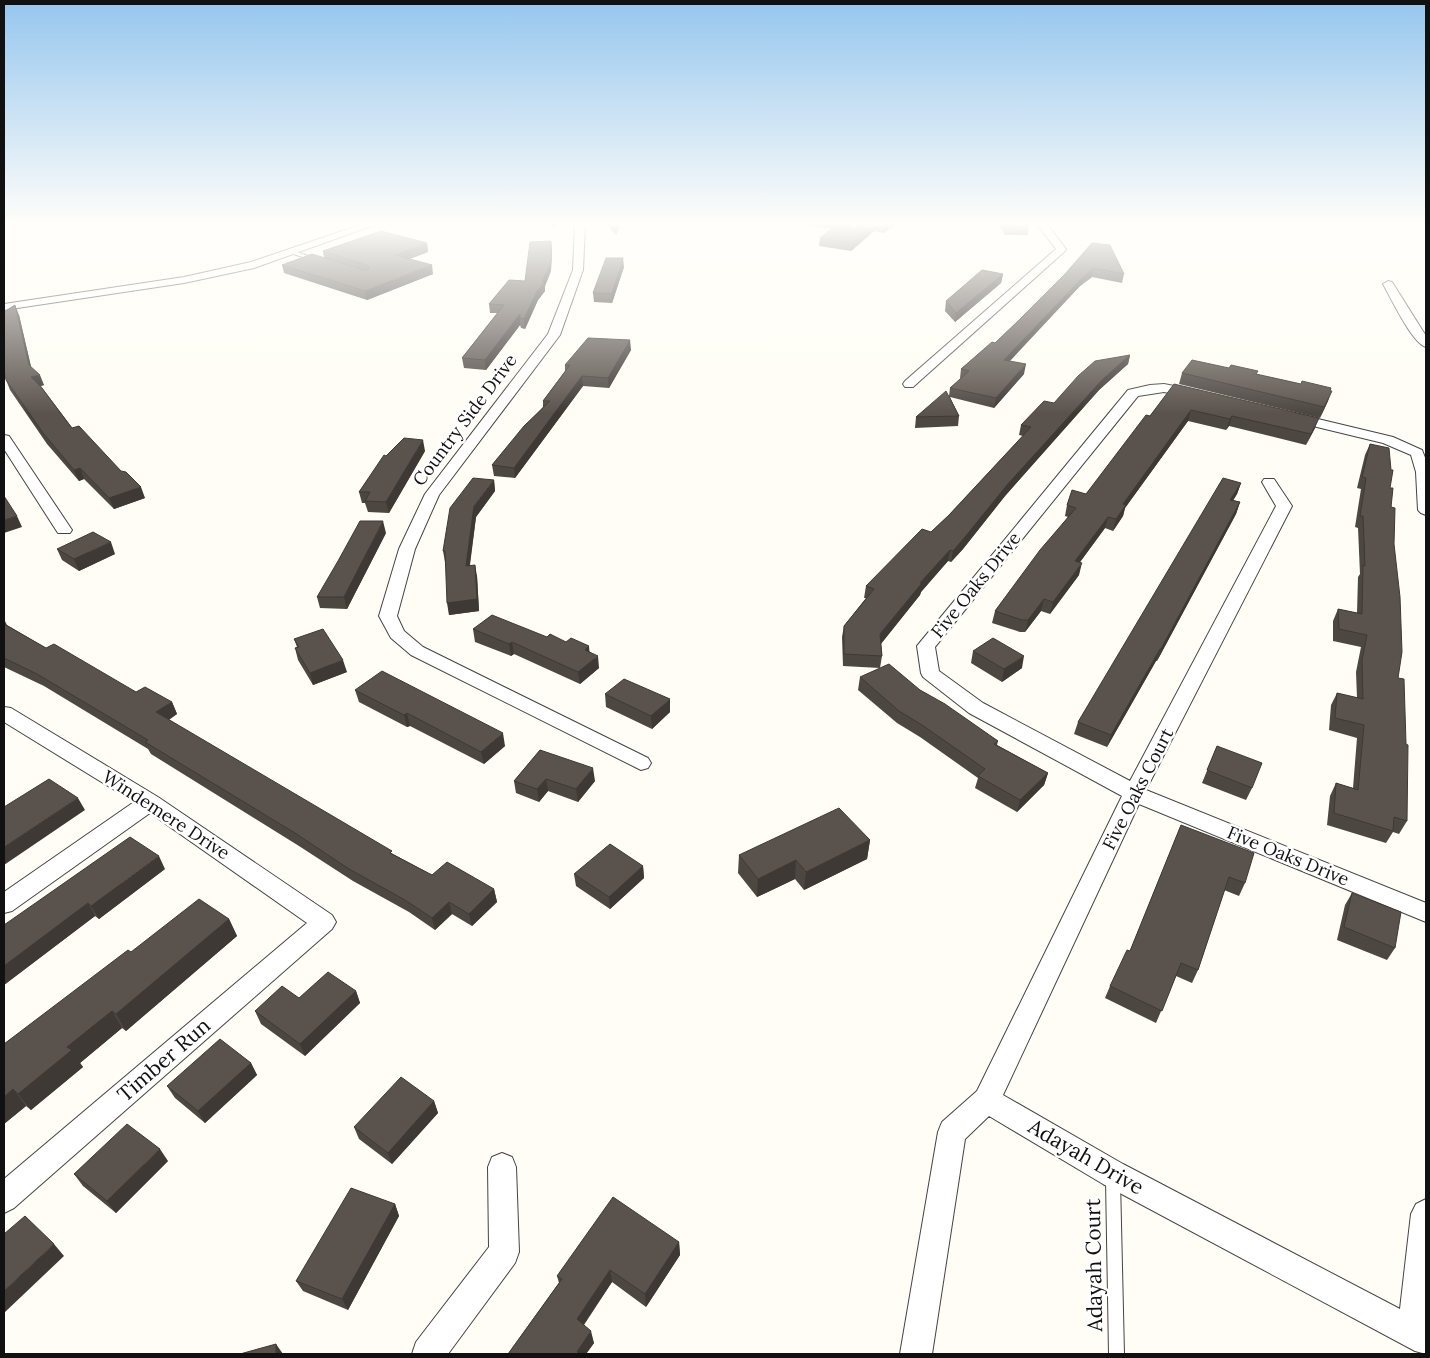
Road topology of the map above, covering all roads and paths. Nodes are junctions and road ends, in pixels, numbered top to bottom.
1 (135, 287) edge
2 (572, 287) edge
3 (1018, 287) edge
4 (1390, 287) edge
5 (4, 307) edge
6 (1426, 343) edge
7 (909, 384) dead end
8 (1209, 397) edge
9 (1273, 412) edge
10 (4, 439) edge
11 (1269, 482) dead end
12 (1426, 510) edge
13 (64, 530) dead end
14 (4, 713) edge
15 (642, 763) dead end
16 (1134, 793) junction
17 (150, 802) junction
18 (4, 904) edge
19 (1426, 913) edge
20 (324, 922) joint
21 (987, 1100) junction
22 (502, 1167) dead end
23 (1113, 1174) junction
24 (4, 1198) edge
25 (1426, 1214) edge
26 (1420, 1336) edge
27 (428, 1354) edge
28 (916, 1354) edge
29 (1117, 1354) edge

1 - 5 street
2 - 15 street, Country Side Drive
3 - 7 street
4 - 6 street
8 - 16 street, Five Oaks Drive
9 - 12 street
10 - 13 street
11 - 16 street, Five Oaks Court
14 - 17 street, Windemere Drive
16 - 19 street, Five Oaks Drive
16 - 21 street, Five Oaks Court
17 - 18 street
17 - 20 street, Windemere Drive
20 - 24 street, Timber Run
21 - 23 street, Adayah Drive
21 - 28 street
22 - 27 street
23 - 26 street, Adayah Drive
23 - 29 lane, Adayah Court
25 - 26 street

